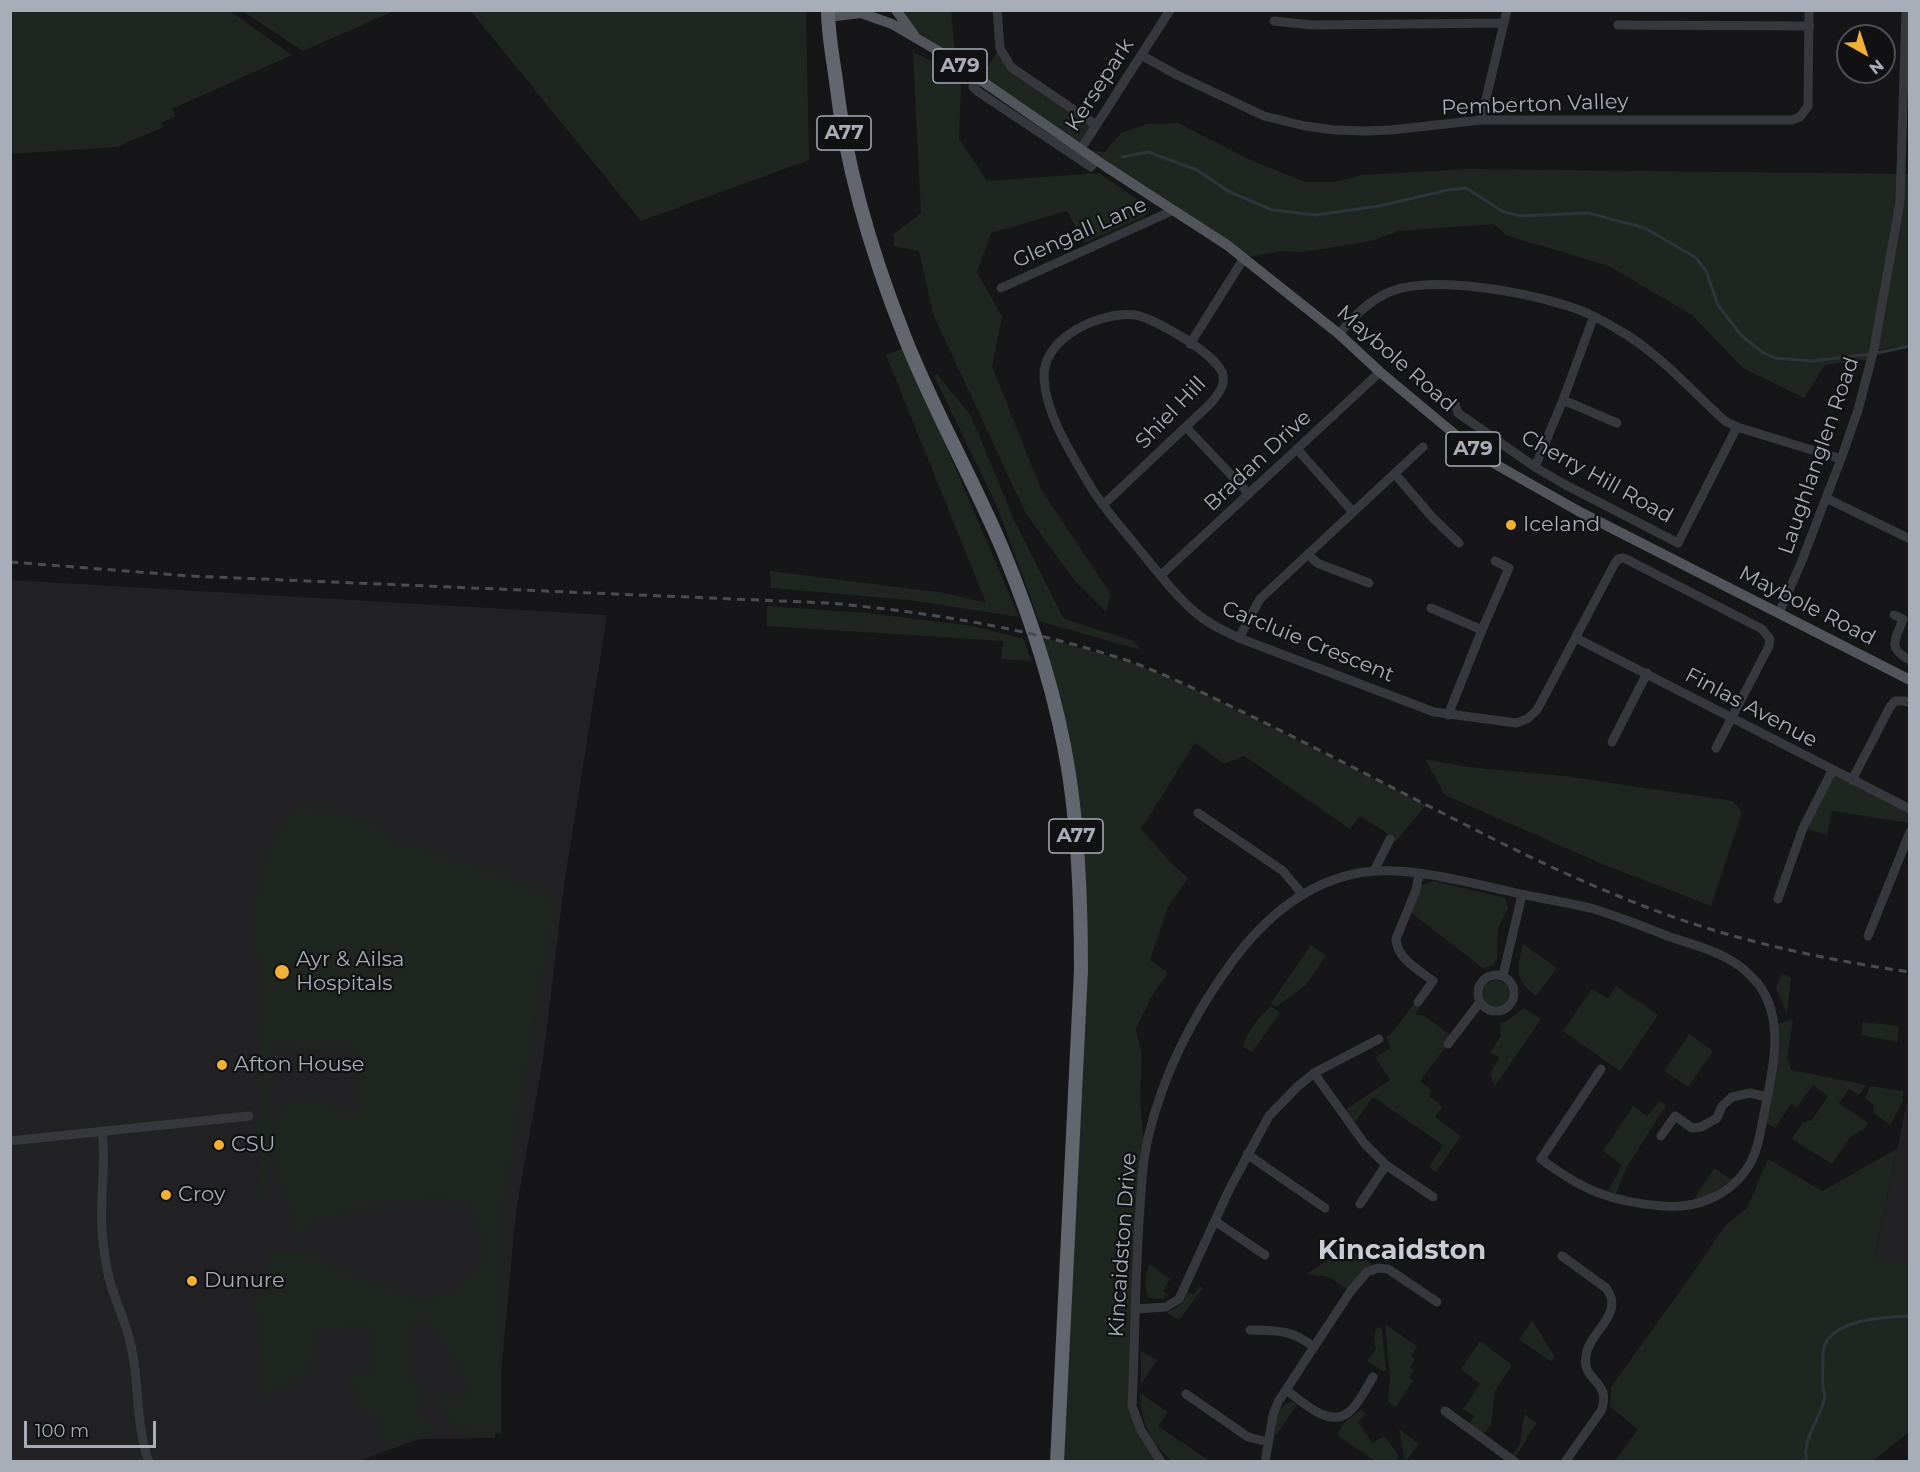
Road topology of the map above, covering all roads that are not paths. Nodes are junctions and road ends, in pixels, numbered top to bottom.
1 (896, 10) edge
2 (997, 10) edge
3 (1170, 10) edge
4 (1507, 10) edge
5 (1809, 10) edge
6 (828, 14) edge
7 (1907, 17) edge
8 (1274, 21) dead end
9 (1504, 23) junction
10 (1618, 25) dead end
11 (1810, 26) junction
12 (917, 39) junction
13 (1141, 55) junction
14 (979, 80) junction
15 (1481, 120) junction
16 (1907, 120) edge
17 (1096, 125) junction
18 (1081, 149) junction
19 (1096, 160) junction
20 (1174, 210) junction
21 (1244, 258) junction
22 (1001, 288) dead end
23 (1594, 316) junction
24 (1339, 334) junction
25 (1190, 344) junction
26 (1380, 372) junction
27 (1563, 400) junction
28 (1455, 404) dead end
29 (1617, 423) dead end
30 (1186, 427) junction
31 (1737, 427) junction
32 (1423, 447) dead end
33 (1297, 449) junction
34 (1841, 459) junction
35 (1535, 466) junction
36 (1395, 474) junction
37 (1249, 494) junction
38 (1826, 498) junction
39 (1103, 505) junction
40 (1353, 512) junction
41 (1910, 539) edge
42 (1459, 543) dead end
43 (1308, 554) junction
44 (1495, 561) dead end
45 (1161, 575) junction
46 (1369, 583) dead end
47 (1431, 608) dead end
48 (1779, 613) junction
49 (1894, 615) dead end
50 (1482, 630) junction
51 (1239, 638) junction
52 (1576, 638) junction
53 (1910, 660) edge
54 (1647, 673) junction
55 (1910, 680) edge
56 (1910, 703) edge
57 (1448, 715) junction
58 (1732, 719) junction
59 (1612, 742) dead end
60 (1716, 748) dead end
61 (1832, 771) junction
62 (1852, 780) junction
63 (1910, 809) edge
64 (1198, 813) dead end
65 (1910, 832) edge
66 (1390, 839) dead end
67 (1374, 871) junction
68 (1419, 874) junction
69 (1302, 894) junction
70 (1521, 895) junction
71 (1778, 899) dead end
72 (1868, 936) dead end
73 (1503, 975) junction
74 (1418, 1002) dead end
75 (1480, 1002) junction
76 (1379, 1039) dead end
77 (1448, 1044) dead end
78 (1601, 1069) dead end
79 (1314, 1073) junction
80 (1767, 1097) junction
81 (249, 1116) dead end
82 (102, 1131) junction
83 (1661, 1136) dead end
84 (10, 1141) edge
85 (1247, 1154) junction
86 (1386, 1165) junction
87 (1433, 1197) dead end
88 (1360, 1204) dead end
89 (1325, 1208) dead end
90 (1215, 1221) junction
91 (1265, 1255) dead end
92 (1562, 1256) dead end
93 (1437, 1302) dead end
94 (1135, 1309) junction
95 (1250, 1330) dead end
96 (1314, 1347) junction
97 (1373, 1377) dead end
98 (1286, 1390) junction
99 (1186, 1394) dead end
100 (1445, 1411) dead end
101 (1268, 1442) junction
102 (149, 1461) edge
103 (1058, 1461) edge
104 (1161, 1461) edge
105 (1265, 1461) edge
106 (1515, 1461) edge
107 (1565, 1461) edge

1 - 12 main road, Maybole Road / A79
2 - 17 street
3 - 13 street, Kersepark
4 - 9 street
5 - 11 street, Pemberton Valley
6 - 12 main road, Maybole Road / A79
6 - 103 highway, A77
7 - 16 street, Laughlanglen Road
8 - 9 street
9 - 15 street
10 - 11 street
11 - 15 street, Pemberton Valley
12 - 14 main road, Maybole Road / A79
13 - 15 street, Pemberton Valley
13 - 17 street, Kersepark
14 - 18 main road, Maybole Road / A79
14 - 19 street
16 - 34 street, Laughlanglen Road
17 - 18 street, Kersepark
18 - 19 main road, Maybole Road / A79
19 - 20 main road, Maybole Road / A79
20 - 21 main road, Maybole Road / A79
20 - 22 street, Glengall Lane
21 - 24 main road, Maybole Road / A79
21 - 25 street
23 - 24 street
23 - 27 street
23 - 31 street
24 - 26 main road, Maybole Road / A79
25 - 30 street, Shiel Hill
25 - 39 street, Carcluie Crescent
26 - 33 street, Bradan Drive
26 - 48 main road, Maybole Road / A79
27 - 29 street
27 - 35 street
28 - 35 street, Cherry Hill Road
30 - 37 street
30 - 39 street, Shiel Hill
31 - 34 street
31 - 35 street, Cherry Hill Road
32 - 36 street
33 - 37 street, Bradan Drive
33 - 40 street
34 - 38 street, Laughlanglen Road
36 - 40 street
36 - 42 street
37 - 45 street, Bradan Drive
38 - 41 street
38 - 48 street, Laughlanglen Road
39 - 45 street, Carcluie Crescent
40 - 43 street
43 - 46 street
43 - 51 street
44 - 50 street
45 - 51 street, Carcluie Crescent
47 - 50 street
48 - 55 main road, Maybole Road / A79
49 - 53 street
50 - 57 street
51 - 57 street, Carcluie Crescent
52 - 54 street, Finlas Avenue
52 - 57 street, Carcluie Crescent
52 - 58 street, Carcluie Crescent
54 - 58 street, Finlas Avenue
54 - 59 street
56 - 62 street
58 - 60 street
58 - 61 street, Finlas Avenue
61 - 62 street, Finlas Avenue
61 - 71 street
62 - 63 street, Finlas Avenue
64 - 69 street
65 - 72 street
66 - 67 street
67 - 68 street, Kincaidston Drive
67 - 69 street, Kincaidston Drive
68 - 70 street, Kincaidston Drive
68 - 74 street
69 - 94 street, Kincaidston Drive
70 - 73 street
70 - 80 street, Kincaidston Drive
73 - 75 street
73 - 75 street
75 - 77 street
76 - 79 street
78 - 80 street, Kincaidston Drive
79 - 85 street
79 - 86 street
80 - 83 street
81 - 82 street
82 - 84 street
82 - 102 street
85 - 89 street
85 - 90 street
86 - 87 street
86 - 88 street
90 - 91 street
90 - 94 street
92 - 107 street
93 - 96 street
94 - 104 street, Kincaidston Drive
95 - 96 street
96 - 98 street
97 - 98 street
98 - 101 street
99 - 101 street
100 - 106 street
101 - 105 street

